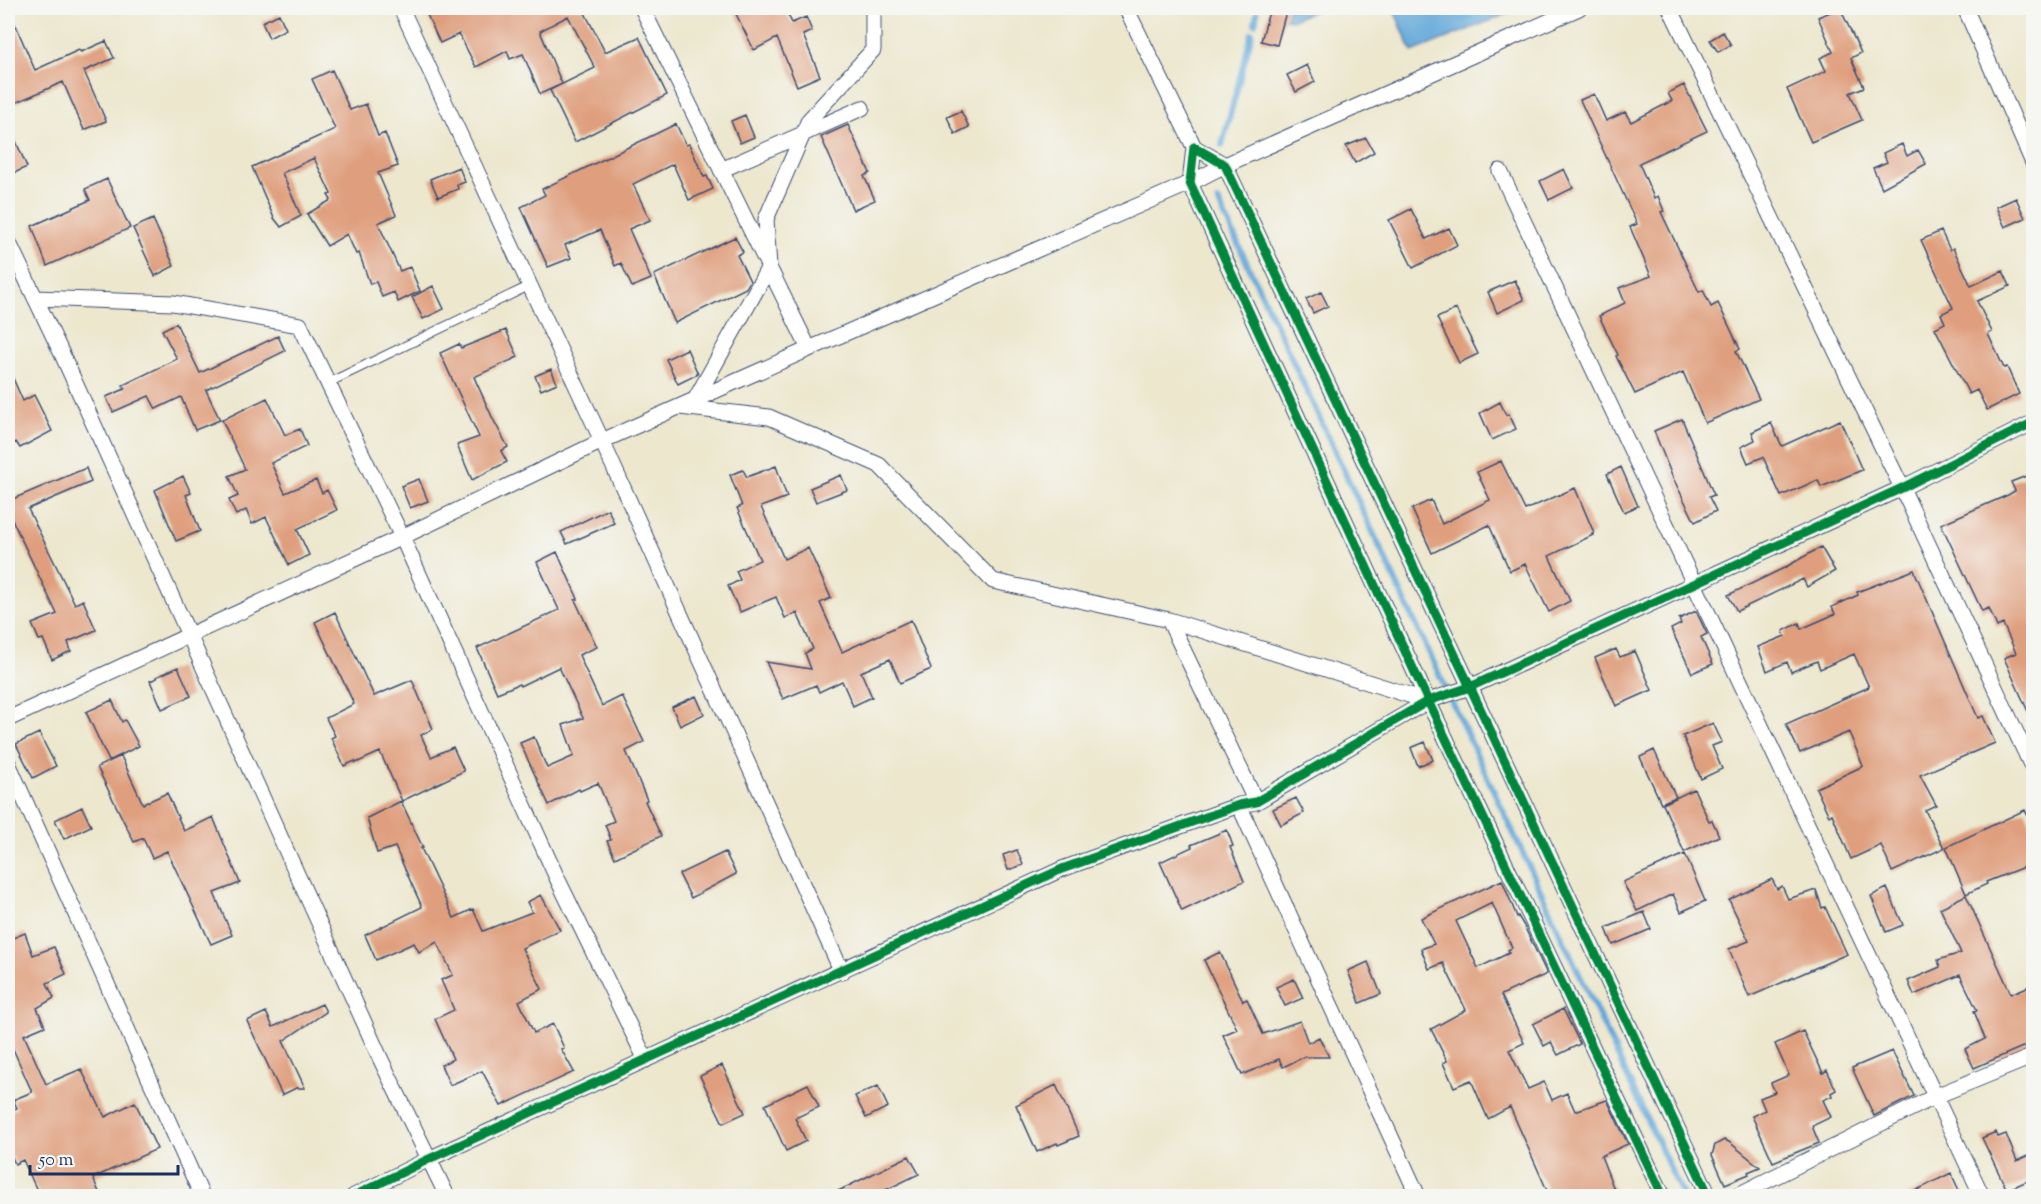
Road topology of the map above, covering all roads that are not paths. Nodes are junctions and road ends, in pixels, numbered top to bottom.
1 (401, 8) edge
2 (642, 8) edge
3 (871, 8) edge
4 (1126, 8) edge
5 (1579, 8) edge
6 (1670, 8) edge
7 (1965, 8) edge
8 (862, 108) dead end
9 (803, 134) junction
10 (1194, 147) junction
11 (1225, 165) junction
12 (2034, 165) edge
13 (721, 170) junction
14 (1500, 171) dead end
15 (1190, 183) junction
16 (8, 241) edge
17 (769, 267) junction
18 (529, 286) junction
19 (35, 298) junction
20 (809, 349) junction
21 (328, 382) junction
22 (695, 400) junction
23 (680, 406) junction
24 (2034, 422) edge
25 (602, 441) junction
26 (1902, 488) junction
27 (402, 537) junction
28 (1693, 584) junction
29 (1169, 620) junction
30 (189, 635) junction
31 (1466, 688) junction
32 (1433, 699) junction
33 (8, 719) edge
34 (8, 763) edge
35 (2034, 771) edge
36 (1256, 802) junction
37 (1239, 805) junction
38 (842, 972) junction
39 (2034, 1056) edge
40 (646, 1060) junction
41 (1936, 1096) junction
42 (429, 1159) junction
43 (202, 1197) edge
44 (354, 1197) edge
45 (447, 1197) edge
46 (1418, 1197) edge
47 (1663, 1197) edge
48 (1709, 1197) edge
49 (1736, 1197) edge
50 (1982, 1197) edge

1 - 18 street
2 - 13 street
3 - 9 street
4 - 10 street
5 - 11 street
6 - 26 street
7 - 12 street
8 - 9 street
9 - 13 street
9 - 17 street
10 - 11 street
10 - 15 street
11 - 15 street
11 - 31 street
13 - 17 street
14 - 28 street
15 - 20 street
15 - 32 street
16 - 19 street
17 - 20 street
17 - 22 street
18 - 21 lane
18 - 25 street
19 - 21 street
19 - 30 street
20 - 22 street
21 - 27 street
22 - 23 street
23 - 25 street
23 - 29 street
24 - 26 street
25 - 27 street
25 - 38 street
26 - 28 street
26 - 35 street
27 - 30 street
27 - 40 street
28 - 31 street
28 - 41 street
29 - 32 street
29 - 36 street
30 - 33 street
30 - 42 street
31 - 32 street
31 - 48 street
32 - 36 street
32 - 47 street
34 - 43 street
36 - 37 street
37 - 38 street
37 - 46 street
38 - 40 street
39 - 41 street
40 - 42 street
41 - 49 street
41 - 50 street
42 - 44 street
42 - 45 street

